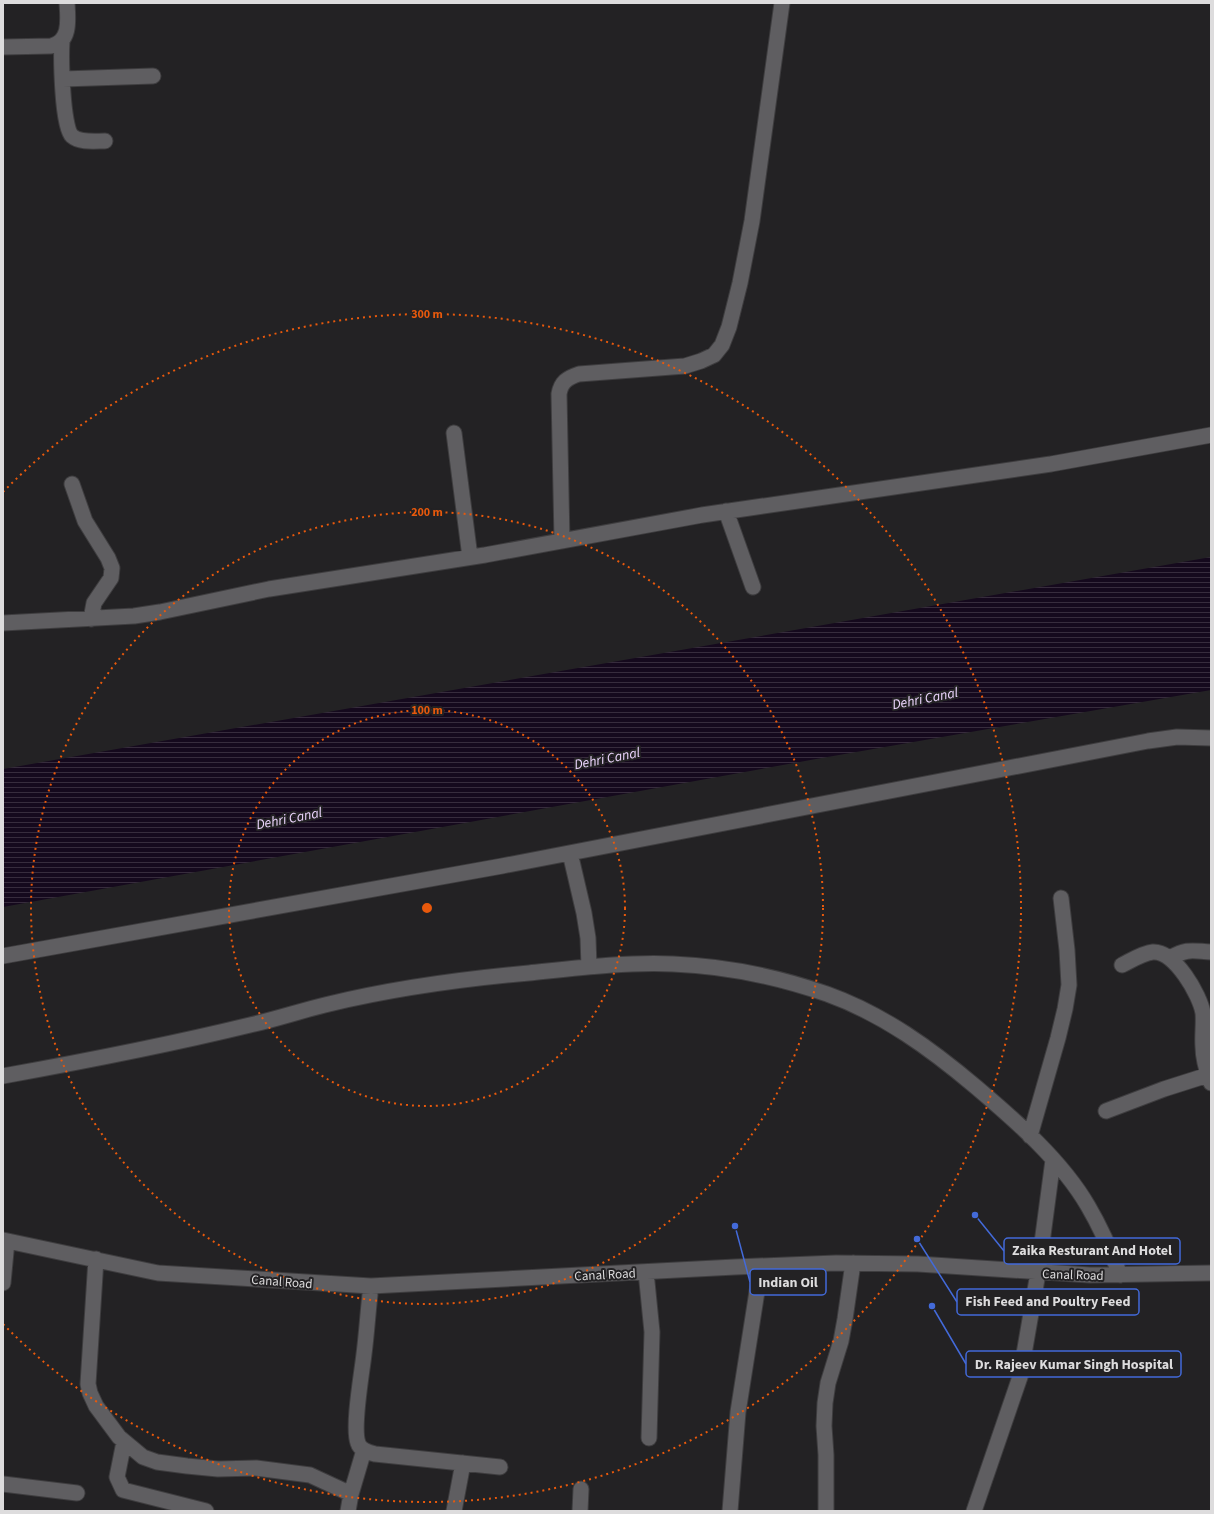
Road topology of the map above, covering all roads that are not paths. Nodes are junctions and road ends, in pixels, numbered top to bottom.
1 (67, 3) edge
2 (782, 3) edge
3 (62, 42) junction
4 (3, 47) edge
5 (153, 76) dead end
6 (63, 79) junction
7 (105, 141) dead end
8 (454, 433) dead end
9 (1211, 435) edge
10 (72, 484) dead end
11 (726, 511) junction
12 (562, 541) junction
13 (470, 557) junction
14 (753, 587) dead end
15 (91, 619) junction
16 (3, 623) edge
17 (1211, 738) edge
18 (570, 854) junction
19 (1061, 898) dead end
20 (1211, 952) edge
21 (3, 956) edge
22 (1170, 958) junction
23 (1122, 964) dead end
24 (589, 967) junction
25 (1207, 1033) edge
26 (3, 1076) edge
27 (1210, 1079) edge
28 (1106, 1111) dead end
29 (1030, 1136) junction
30 (1053, 1160) junction
31 (5, 1240) edge
32 (96, 1260) junction
33 (853, 1263) junction
34 (761, 1266) junction
35 (646, 1272) junction
36 (1038, 1273) junction
37 (1211, 1273) edge
38 (1120, 1275) junction
39 (3, 1283) edge
40 (370, 1286) junction
41 (648, 1438) dead end
42 (124, 1442) junction
43 (364, 1450) junction
44 (464, 1464) junction
45 (500, 1467) dead end
46 (3, 1484) edge
47 (581, 1489) dead end
48 (76, 1493) dead end
49 (351, 1494) junction
50 (206, 1511) edge
51 (348, 1511) edge
52 (454, 1511) edge
53 (580, 1511) edge
54 (730, 1511) edge
55 (826, 1511) edge
56 (974, 1511) edge

1 - 3 street
2 - 12 street
3 - 4 street
3 - 6 street
5 - 6 street
6 - 7 street
8 - 13 street
9 - 11 street
10 - 15 street
11 - 12 street
11 - 14 street
12 - 13 street
13 - 15 street
15 - 16 street
17 - 18 street
18 - 21 street
18 - 24 street
19 - 29 street
20 - 22 street
22 - 23 street
22 - 25 street
24 - 26 street
24 - 29 street
25 - 27 street
27 - 28 street
29 - 30 street
30 - 36 street
30 - 38 street
31 - 32 street, Canal Road
31 - 39 street
32 - 40 street, Canal Road
32 - 42 street
33 - 34 street, Canal Road
33 - 36 street, Canal Road
33 - 55 street
34 - 35 street, Canal Road
34 - 54 street
35 - 40 street, Canal Road
35 - 41 street
36 - 38 street, Canal Road
36 - 56 street
37 - 38 street, Canal Road
40 - 43 street
42 - 49 street
42 - 50 street
43 - 44 street
43 - 49 street
44 - 45 street
44 - 52 street
46 - 48 street
47 - 53 street
49 - 51 street

